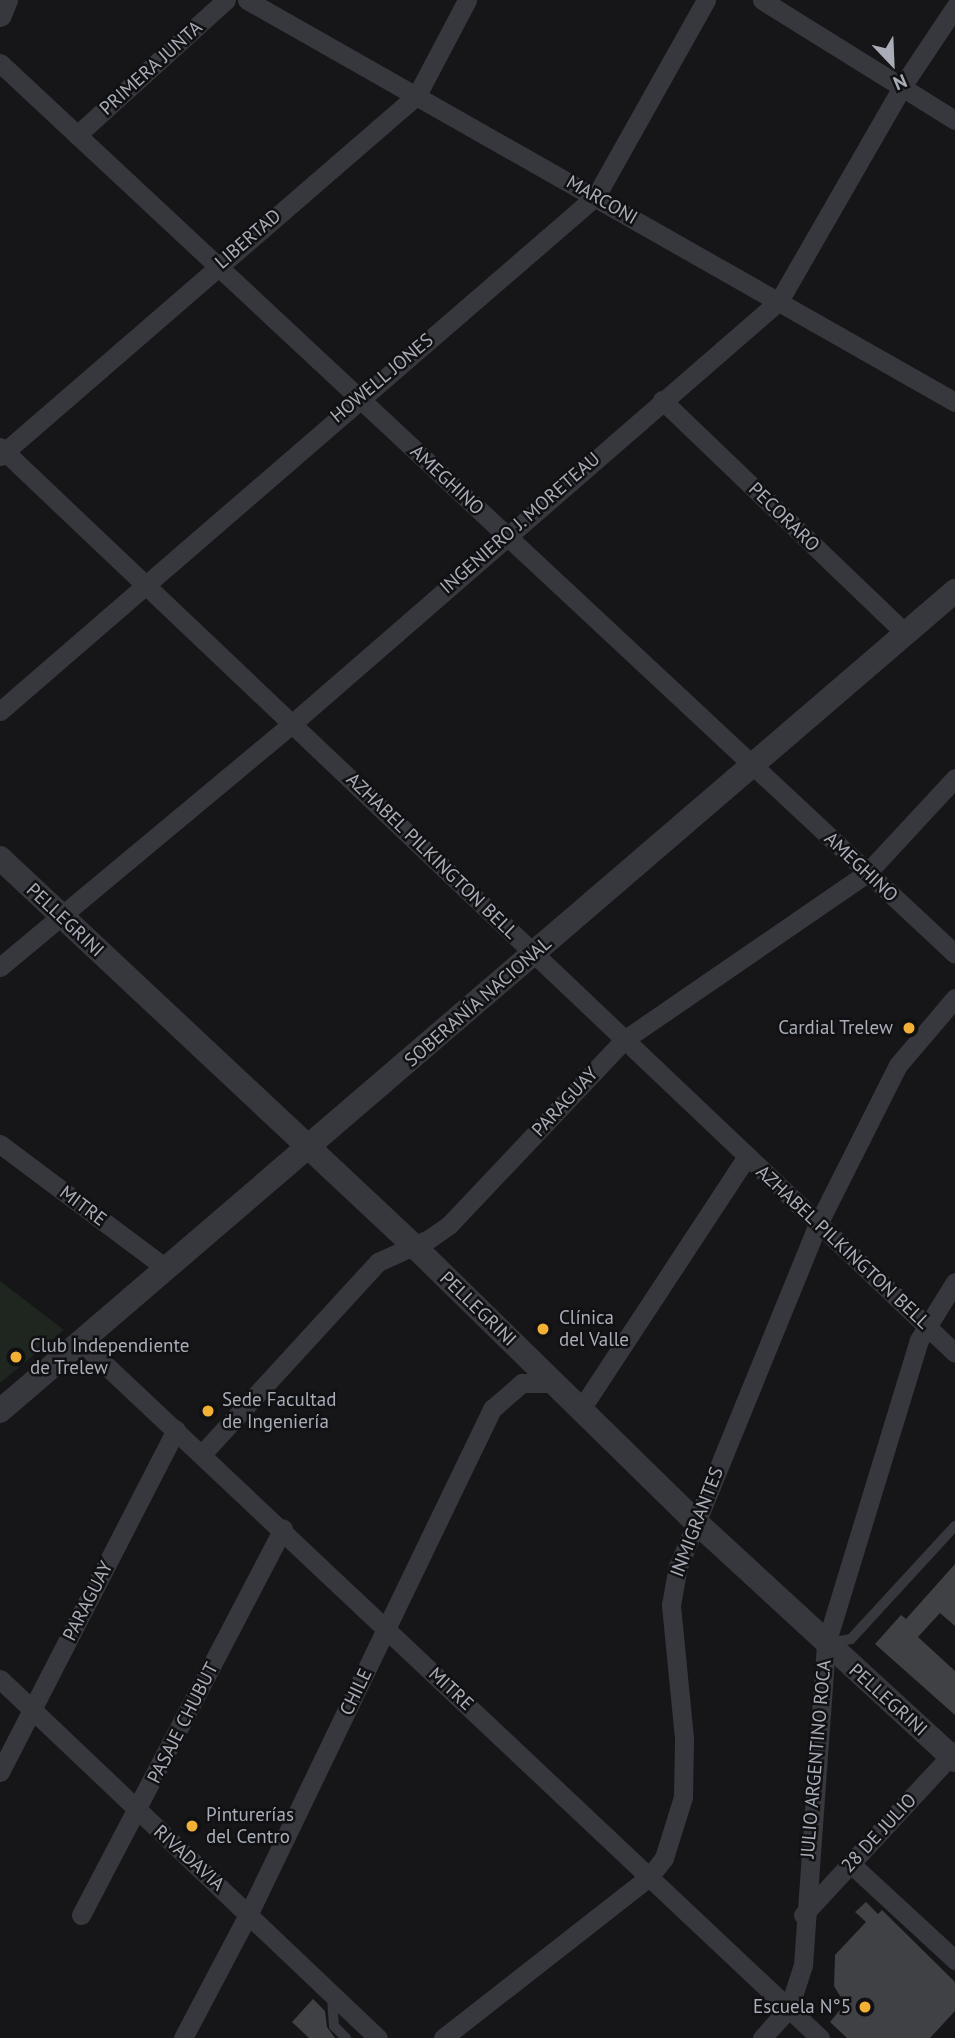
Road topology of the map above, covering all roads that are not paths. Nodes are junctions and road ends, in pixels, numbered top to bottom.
1 (6, 0) edge
2 (226, 0) edge
3 (247, 0) edge
4 (467, 0) edge
5 (706, 0) edge
6 (762, 0) edge
7 (955, 7) edge
8 (0, 15) edge
9 (0, 63) edge
10 (903, 85) junction
11 (417, 95) junction
12 (955, 120) edge
13 (77, 135) junction
14 (596, 197) junction
15 (219, 264) junction
16 (779, 301) junction
17 (359, 397) junction
18 (662, 400) junction
19 (955, 402) edge
20 (2, 452) edge
21 (505, 535) junction
22 (145, 583) junction
23 (955, 591) edge
24 (906, 634) junction
25 (0, 711) edge
26 (294, 722) junction
27 (754, 764) junction
28 (955, 778) edge
29 (0, 858) edge
30 (867, 873) junction
31 (61, 918) junction
32 (534, 954) junction
33 (955, 954) edge
34 (0, 967) edge
35 (955, 998) edge
36 (624, 1040) junction
37 (0, 1144) edge
38 (310, 1146) junction
39 (747, 1156) junction
40 (818, 1224) junction
41 (413, 1245) junction
42 (166, 1268) junction
43 (955, 1282) edge
44 (926, 1326) junction
45 (80, 1342) junction
46 (955, 1353) edge
47 (554, 1383) junction
48 (581, 1409) junction
49 (0, 1411) edge
50 (176, 1430) junction
51 (202, 1454) junction
52 (696, 1522) junction
53 (955, 1526) edge
54 (283, 1529) junction
55 (387, 1628) junction
56 (826, 1644) junction
57 (0, 1679) edge
58 (32, 1709) junction
59 (954, 1755) edge
60 (0, 1772) edge
61 (137, 1811) junction
62 (851, 1864) junction
63 (650, 1876) junction
64 (249, 1913) junction
65 (82, 1915) dead end
66 (803, 1915) junction
67 (955, 1960) edge
68 (332, 1996) junction
69 (789, 2008) junction
70 (183, 2038) edge
71 (345, 2038) edge
72 (378, 2038) edge
73 (443, 2038) edge
74 (762, 2038) edge
75 (820, 2038) edge

1 - 8 street
2 - 13 street, PRIMERA JUNTA
3 - 11 street, MARCONI
4 - 11 street, LIBERTAD
5 - 14 street, HOWELL JONES
6 - 10 street
7 - 10 street, INGENIERO J. MORETEAU
9 - 13 street, AMEGHINO
10 - 12 street
10 - 16 street, INGENIERO J. MORETEAU
11 - 14 street, MARCONI
11 - 15 street, LIBERTAD
13 - 15 street, AMEGHINO
14 - 16 street, MARCONI
14 - 17 street, HOWELL JONES
15 - 17 street, AMEGHINO
15 - 20 street, LIBERTAD
16 - 18 street, INGENIERO J. MORETEAU
16 - 19 street, MARCONI
17 - 21 street, AMEGHINO
17 - 22 street, HOWELL JONES
18 - 21 street, INGENIERO J. MORETEAU
18 - 24 street, PECORARO
20 - 22 street, AZHABEL PILKINGTON BELL
21 - 26 street, INGENIERO J. MORETEAU
21 - 27 street, AMEGHINO
22 - 25 street, HOWELL JONES
22 - 26 street, AZHABEL PILKINGTON BELL
23 - 24 street, SOBERANÍA NACIONAL
24 - 27 street, SOBERANÍA NACIONAL
26 - 31 street, INGENIERO J. MORETEAU
26 - 32 street, AZHABEL PILKINGTON BELL
27 - 30 street, AMEGHINO
27 - 32 street, SOBERANÍA NACIONAL
28 - 30 street, PARAGUAY
29 - 31 street, PELLEGRINI
30 - 33 street, AMEGHINO
30 - 36 street, PARAGUAY
31 - 34 street, INGENIERO J. MORETEAU
31 - 38 street, PELLEGRINI
32 - 36 street, AZHABEL PILKINGTON BELL
32 - 38 street, SOBERANÍA NACIONAL
35 - 40 street, INMIGRANTES
36 - 39 street, AZHABEL PILKINGTON BELL
36 - 41 street, PARAGUAY
37 - 42 street, MITRE
38 - 41 street, PELLEGRINI
38 - 42 street, SOBERANÍA NACIONAL
39 - 40 street, AZHABEL PILKINGTON BELL
39 - 48 street
40 - 44 street, AZHABEL PILKINGTON BELL
40 - 52 street, INMIGRANTES
41 - 47 street, PELLEGRINI
41 - 51 street, PARAGUAY
42 - 45 street, SOBERANÍA NACIONAL
43 - 44 street, JULIO ARGENTINO ROCA
44 - 46 street, AZHABEL PILKINGTON BELL
44 - 56 street, JULIO ARGENTINO ROCA
45 - 49 street, SOBERANÍA NACIONAL
45 - 50 street, MITRE
47 - 48 street, PELLEGRINI
47 - 55 street, CHILE
48 - 52 street, PELLEGRINI
50 - 51 street, MITRE
50 - 58 street, PARAGUAY
51 - 54 street, MITRE
52 - 56 street, PELLEGRINI
52 - 63 street, INMIGRANTES
53 - 56 lane
54 - 55 street, MITRE
54 - 61 street, PASAJE CHUBUT
55 - 63 street, MITRE
55 - 64 street, CHILE
56 - 59 street, PELLEGRINI
56 - 66 street, JULIO ARGENTINO ROCA
57 - 58 street, RIVADAVIA
58 - 60 street, PARAGUAY
58 - 61 street, RIVADAVIA
59 - 62 street, 28 DE JULIO
61 - 64 street, RIVADAVIA
61 - 65 street, PASAJE CHUBUT
62 - 66 street, 28 DE JULIO
62 - 67 street
63 - 69 street, MITRE
63 - 73 street, INMIGRANTES
64 - 68 street, RIVADAVIA
64 - 70 street, CHILE
66 - 69 street, JULIO ARGENTINO ROCA
68 - 71 lane
68 - 72 street, RIVADAVIA
69 - 74 street, JULIO ARGENTINO ROCA
69 - 75 street, MITRE

